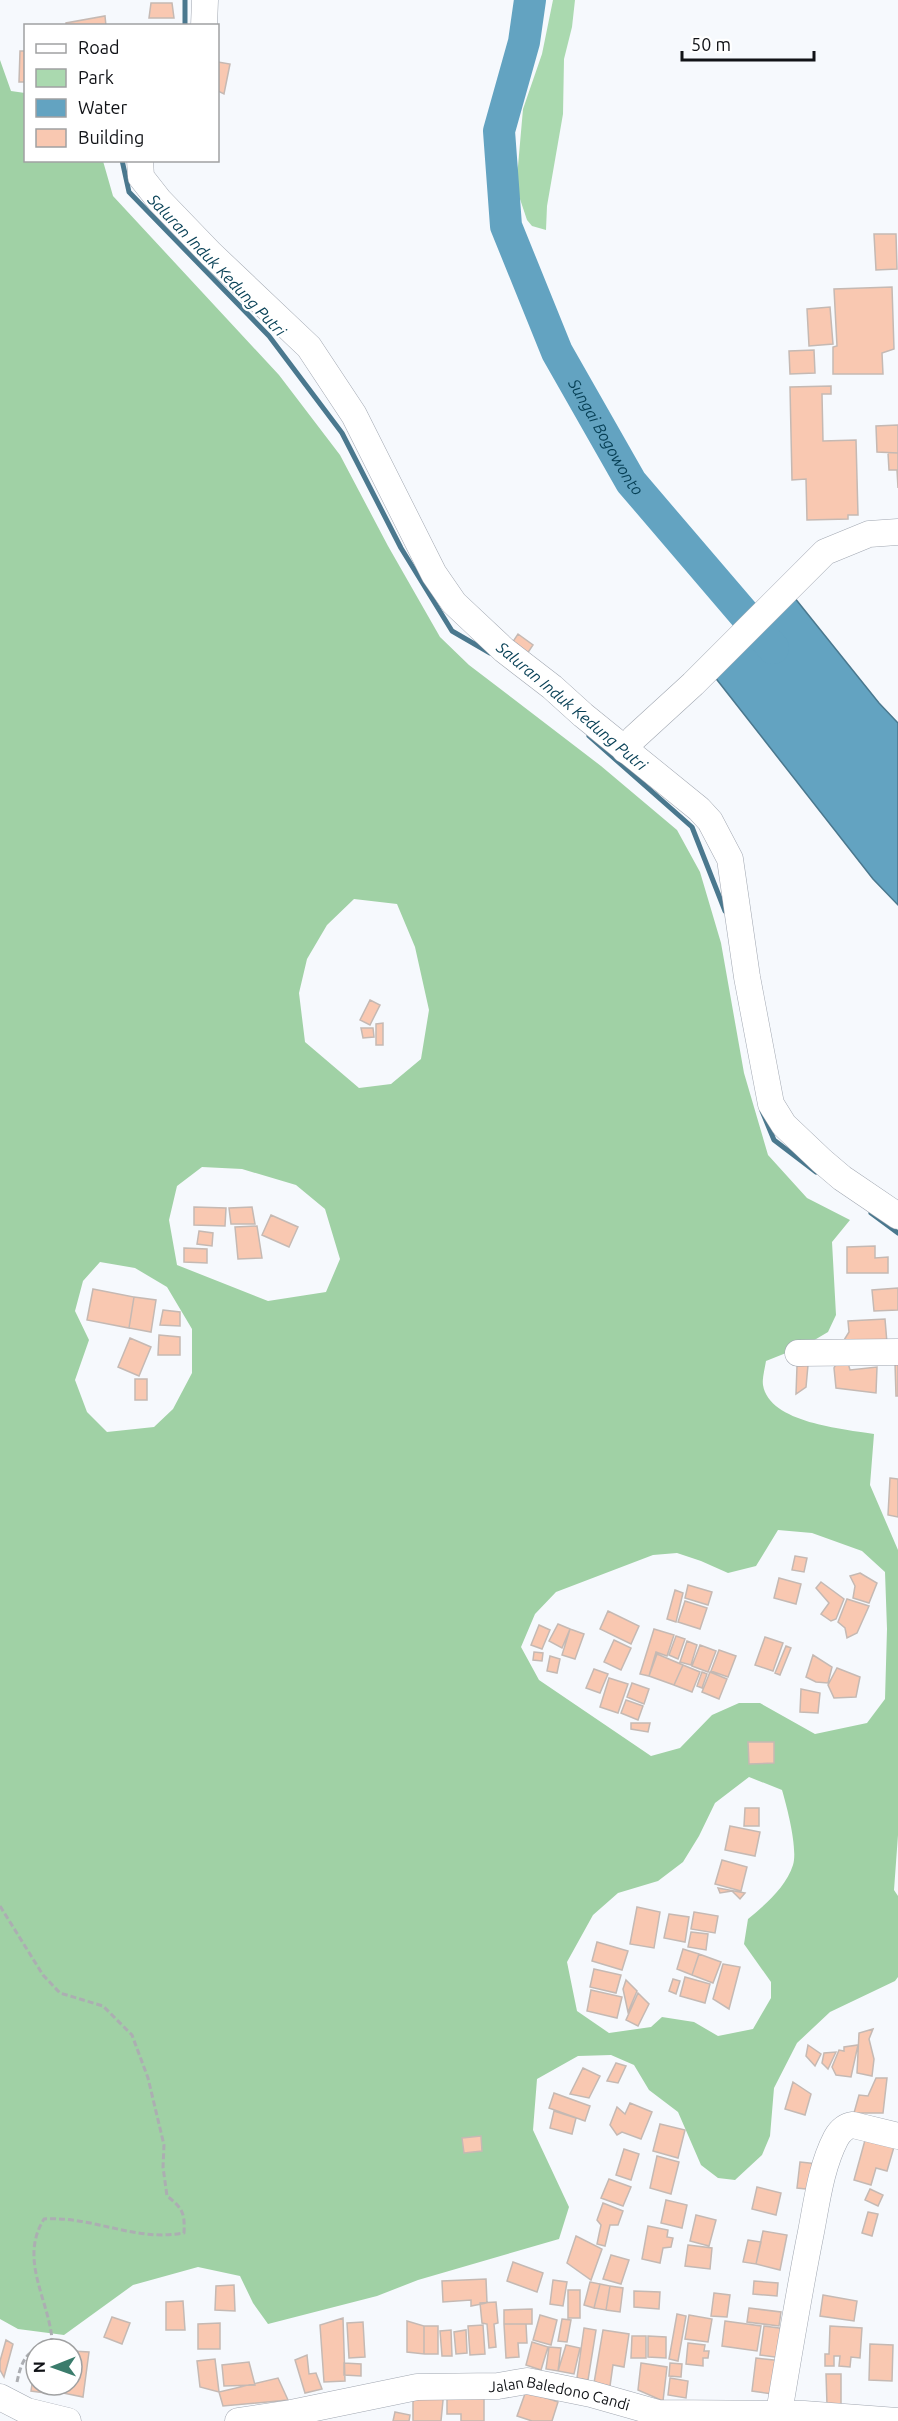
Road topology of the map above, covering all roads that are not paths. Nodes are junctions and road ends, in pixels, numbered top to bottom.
1 (205, 0) edge
2 (204, 24) edge
3 (140, 162) edge
4 (898, 532) edge
5 (625, 750) junction
6 (898, 1216) edge
7 (898, 1352) edge
8 (798, 1353) dead end
9 (898, 2136) edge
10 (7, 2401) edge
11 (326, 2413) edge
12 (779, 2413) junction
13 (68, 2421) edge
14 (238, 2421) edge
15 (898, 2421) edge

1 - 2 street
3 - 5 street
4 - 5 street
5 - 6 street
7 - 8 street
9 - 12 street
10 - 13 street
11 - 12 street, Jalan Baledono Candi
11 - 14 street, Jalan Baledono Candi
12 - 15 street, Jalan Baledono Candi

